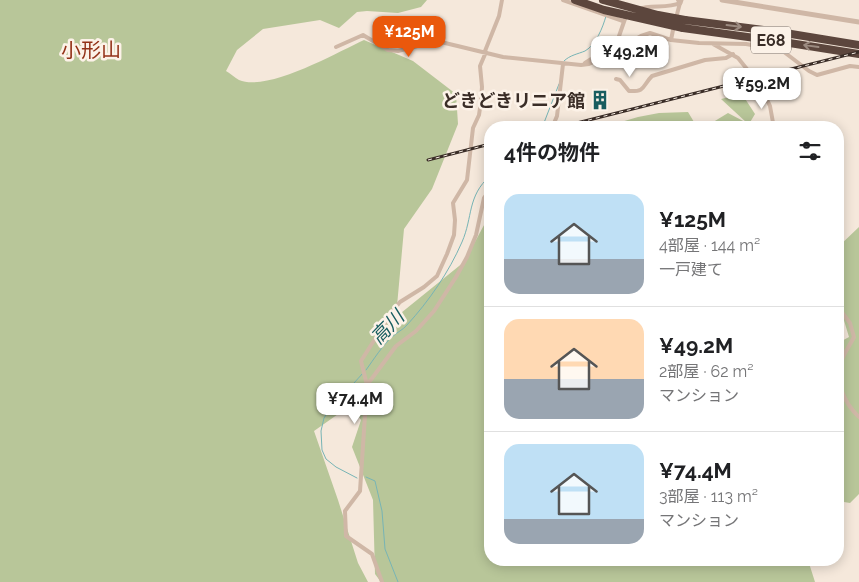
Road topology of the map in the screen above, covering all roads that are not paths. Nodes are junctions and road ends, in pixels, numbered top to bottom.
1 (502, 0) edge
2 (563, 0) edge
3 (575, 0) edge
4 (603, 0) edge
5 (722, 0) edge
6 (679, 1) edge
7 (748, 2) edge
8 (623, 21) junction
9 (859, 22) edge
10 (671, 40) junction
11 (711, 43) junction
12 (859, 45) edge
13 (336, 47) dead end
14 (485, 52) junction
15 (732, 54) junction
16 (859, 54) edge
17 (563, 64) junction
18 (581, 65) junction
19 (859, 67) edge
20 (616, 79) dead end
21 (759, 84) dead end
22 (762, 88) dead end
23 (555, 121) edge
24 (773, 121) edge
25 (484, 198) edge
26 (844, 315) edge
27 (844, 355) edge
28 (367, 385) junction
29 (844, 393) edge
30 (859, 417) edge
31 (382, 582) edge

1 - 14 street
2 - 8 street
16 -> 3 highway, E68, bridge
4 -> 12 highway, E68, bridge
5 - 7 street
6 - 8 street
6 - 10 street
7 - 9 street
8 - 18 street
10 - 11 street
10 - 18 street
11 - 15 street
11 - 19 street
13 - 14 street
14 - 17 street
14 - 28 street
15 - 20 street
15 - 21 street
17 - 18 street
17 - 23 street
22 - 24 street
25 - 28 street
26 - 27 street
28 - 31 street
29 - 30 street

